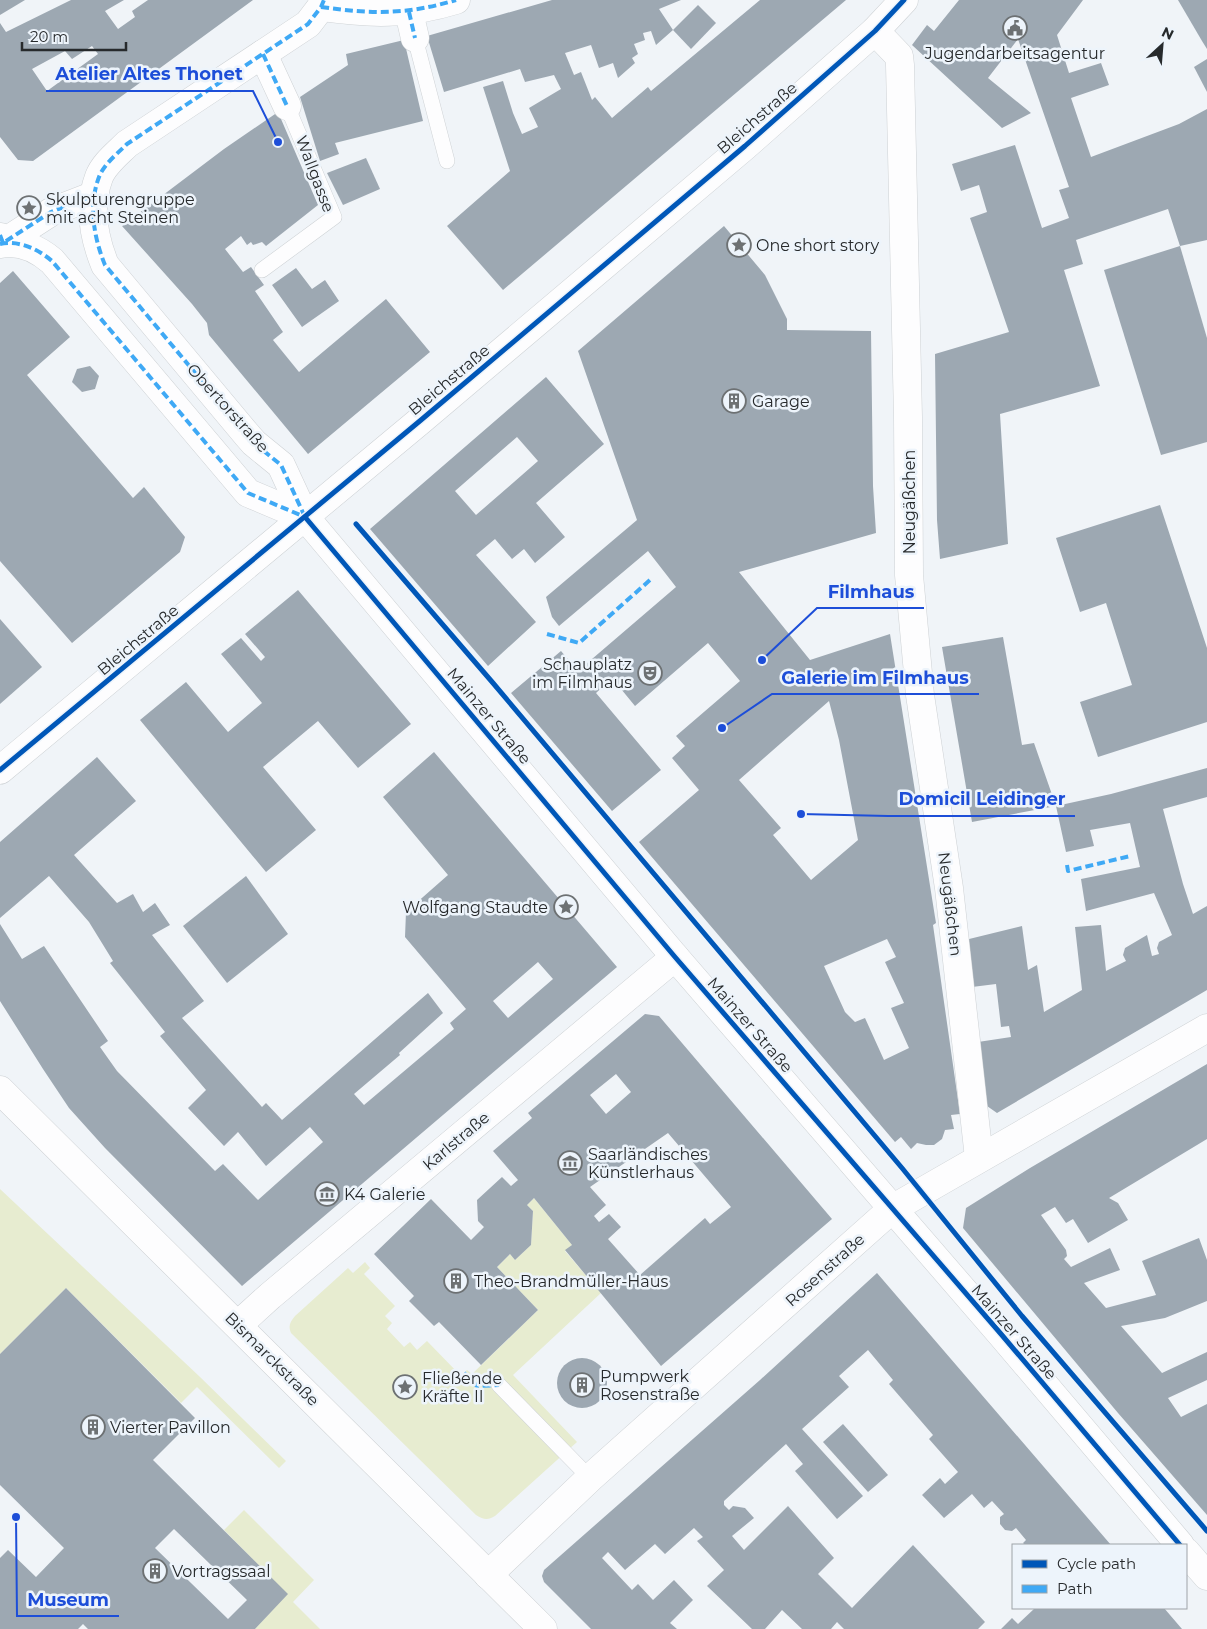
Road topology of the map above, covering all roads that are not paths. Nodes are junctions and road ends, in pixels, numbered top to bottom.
1 (456, 0) edge
2 (904, 0) edge
3 (322, 4) edge
4 (409, 12) junction
5 (875, 31) junction
6 (415, 38) joint
7 (263, 54) junction
8 (287, 106) joint
9 (447, 161) dead end
10 (95, 195) junction
11 (1, 241) edge
12 (262, 270) dead end
13 (305, 517) junction
14 (0, 770) edge
15 (675, 957) junction
16 (1207, 1028) edge
17 (0, 1090) edge
18 (979, 1158) junction
19 (892, 1209) junction
20 (238, 1325) junction
21 (499, 1385) dead end
22 (590, 1478) junction
23 (1179, 1544) edge
24 (1187, 1553) edge
25 (488, 1575) junction
26 (1207, 1576) edge
27 (543, 1629) edge

1 - 4 street
2 - 5 street, Bleichstraße
3 - 4 street
3 - 7 street, Obertorstraße
4 - 6 street
5 - 13 street, Bleichstraße
5 - 18 street, Neugäßchen
6 - 9 lane
7 - 8 street
7 - 10 street, Obertorstraße
8 - 12 lane, Wallgasse
10 - 11 street
10 - 13 street, Obertorstraße
11 - 13 street
13 - 14 street, Bleichstraße
13 - 15 street, Mainzer Straße
15 - 19 street, Mainzer Straße
15 - 20 street, Karlstraße
16 - 18 street, Rosenstraße
17 - 20 street, Bismarckstraße
18 - 19 street, Rosenstraße
19 - 22 street, Rosenstraße
19 - 23 street, Mainzer Straße
20 - 25 street, Bismarckstraße
21 - 22 lane
22 - 25 street, Rosenstraße
24 - 26 street
25 - 27 street, Bismarckstraße

